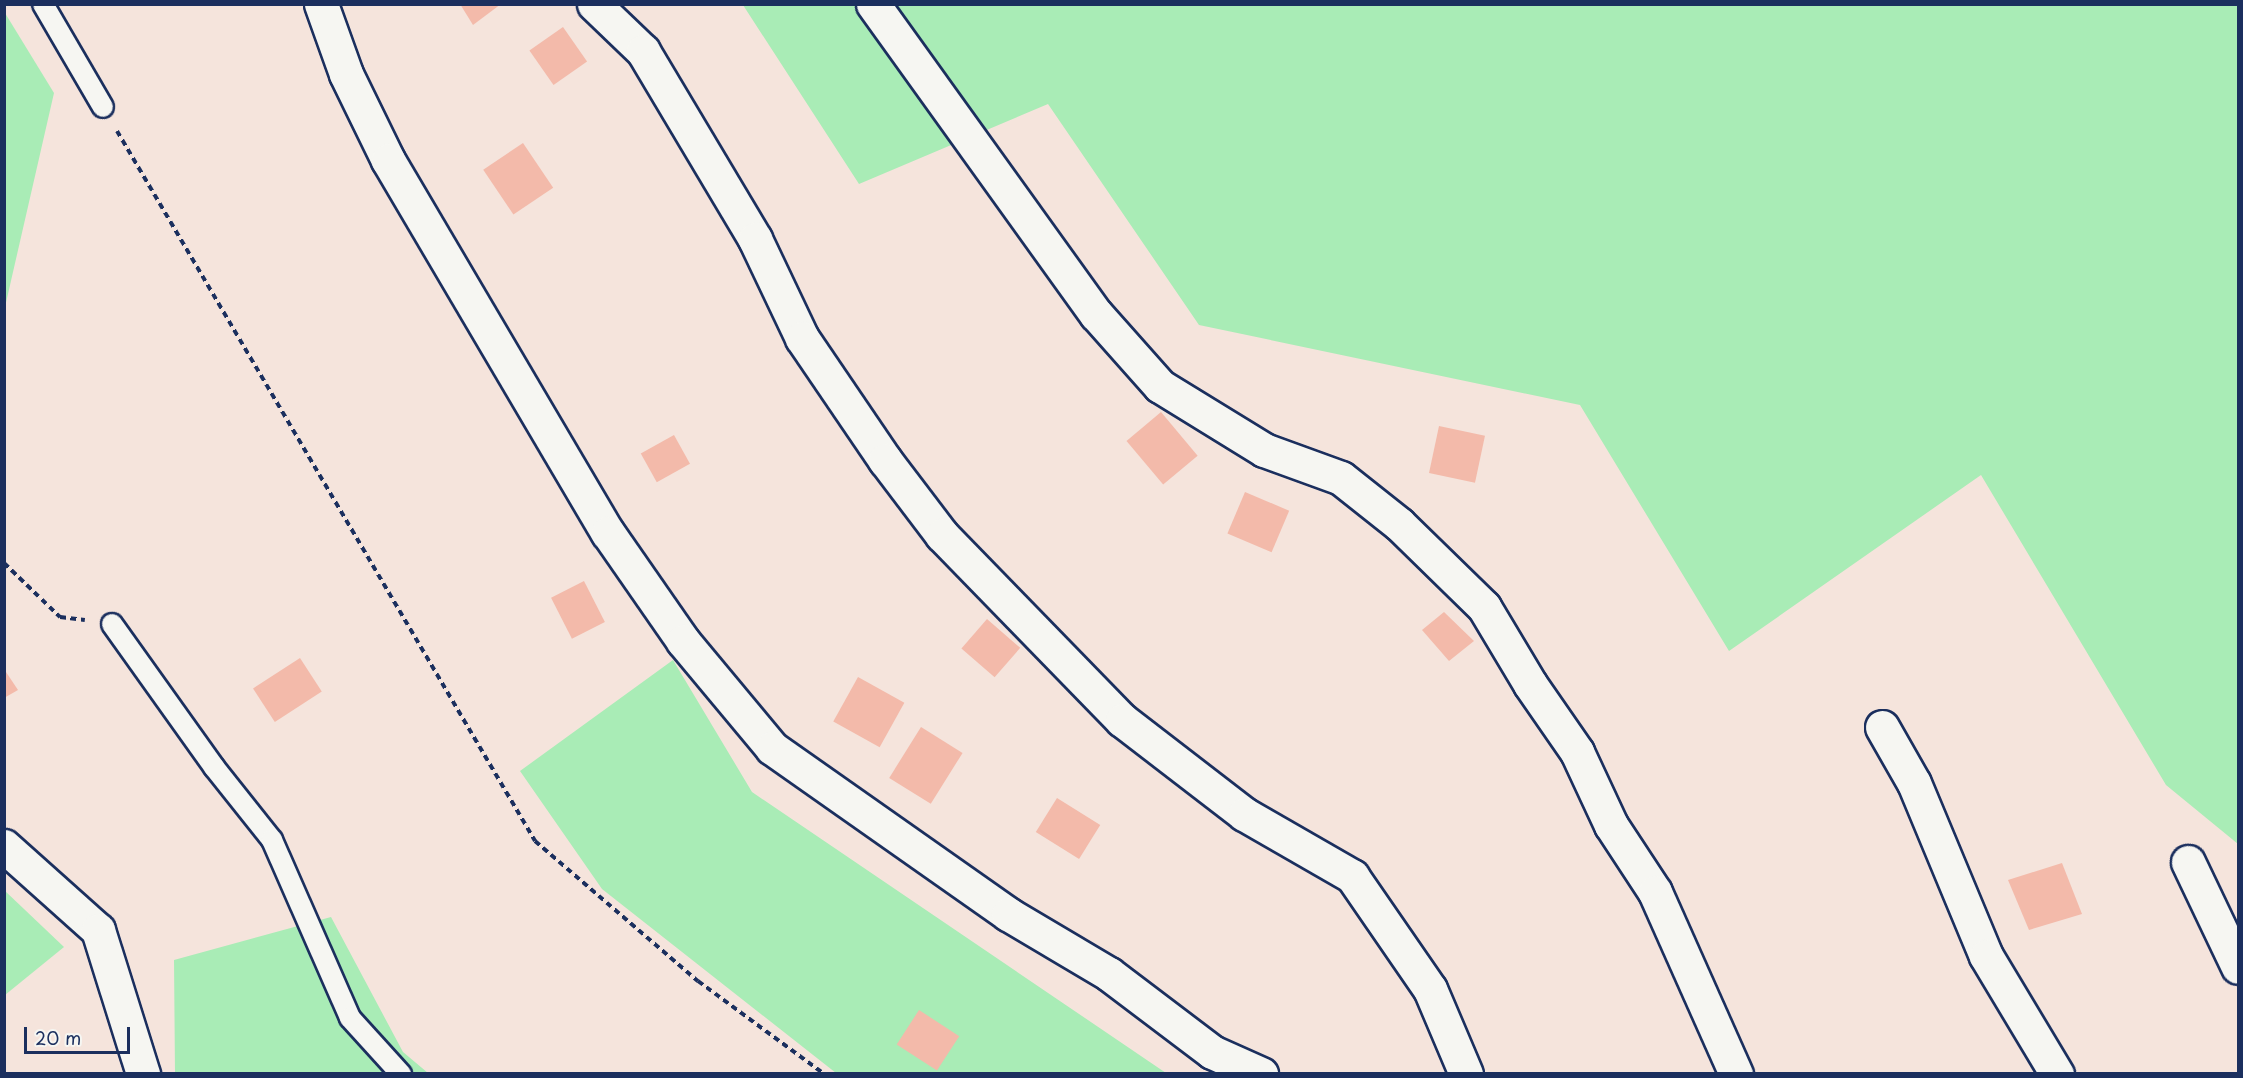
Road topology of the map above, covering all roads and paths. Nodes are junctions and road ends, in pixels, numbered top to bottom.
1 (43, 4) edge
2 (321, 4) edge
3 (594, 4) edge
4 (616, 4) edge
5 (873, 4) edge
6 (643, 51) junction
7 (103, 107) joint
8 (4, 563) edge
9 (112, 624) joint
10 (1882, 727) dead end
11 (4, 846) edge
12 (2188, 862) dead end
13 (2238, 967) edge
14 (1209, 1063) edge
15 (142, 1074) edge
16 (401, 1074) edge
17 (824, 1074) edge
18 (1261, 1074) edge
19 (1466, 1074) edge
20 (1736, 1074) edge
21 (2057, 1074) edge

1 - 7 lane
2 - 14 street
3 - 6 street
4 - 6 street
5 - 20 street
6 - 19 street
7 - 17 path
8 - 9 path
9 - 16 lane
10 - 21 street
11 - 15 street
12 - 13 street
14 - 18 street

